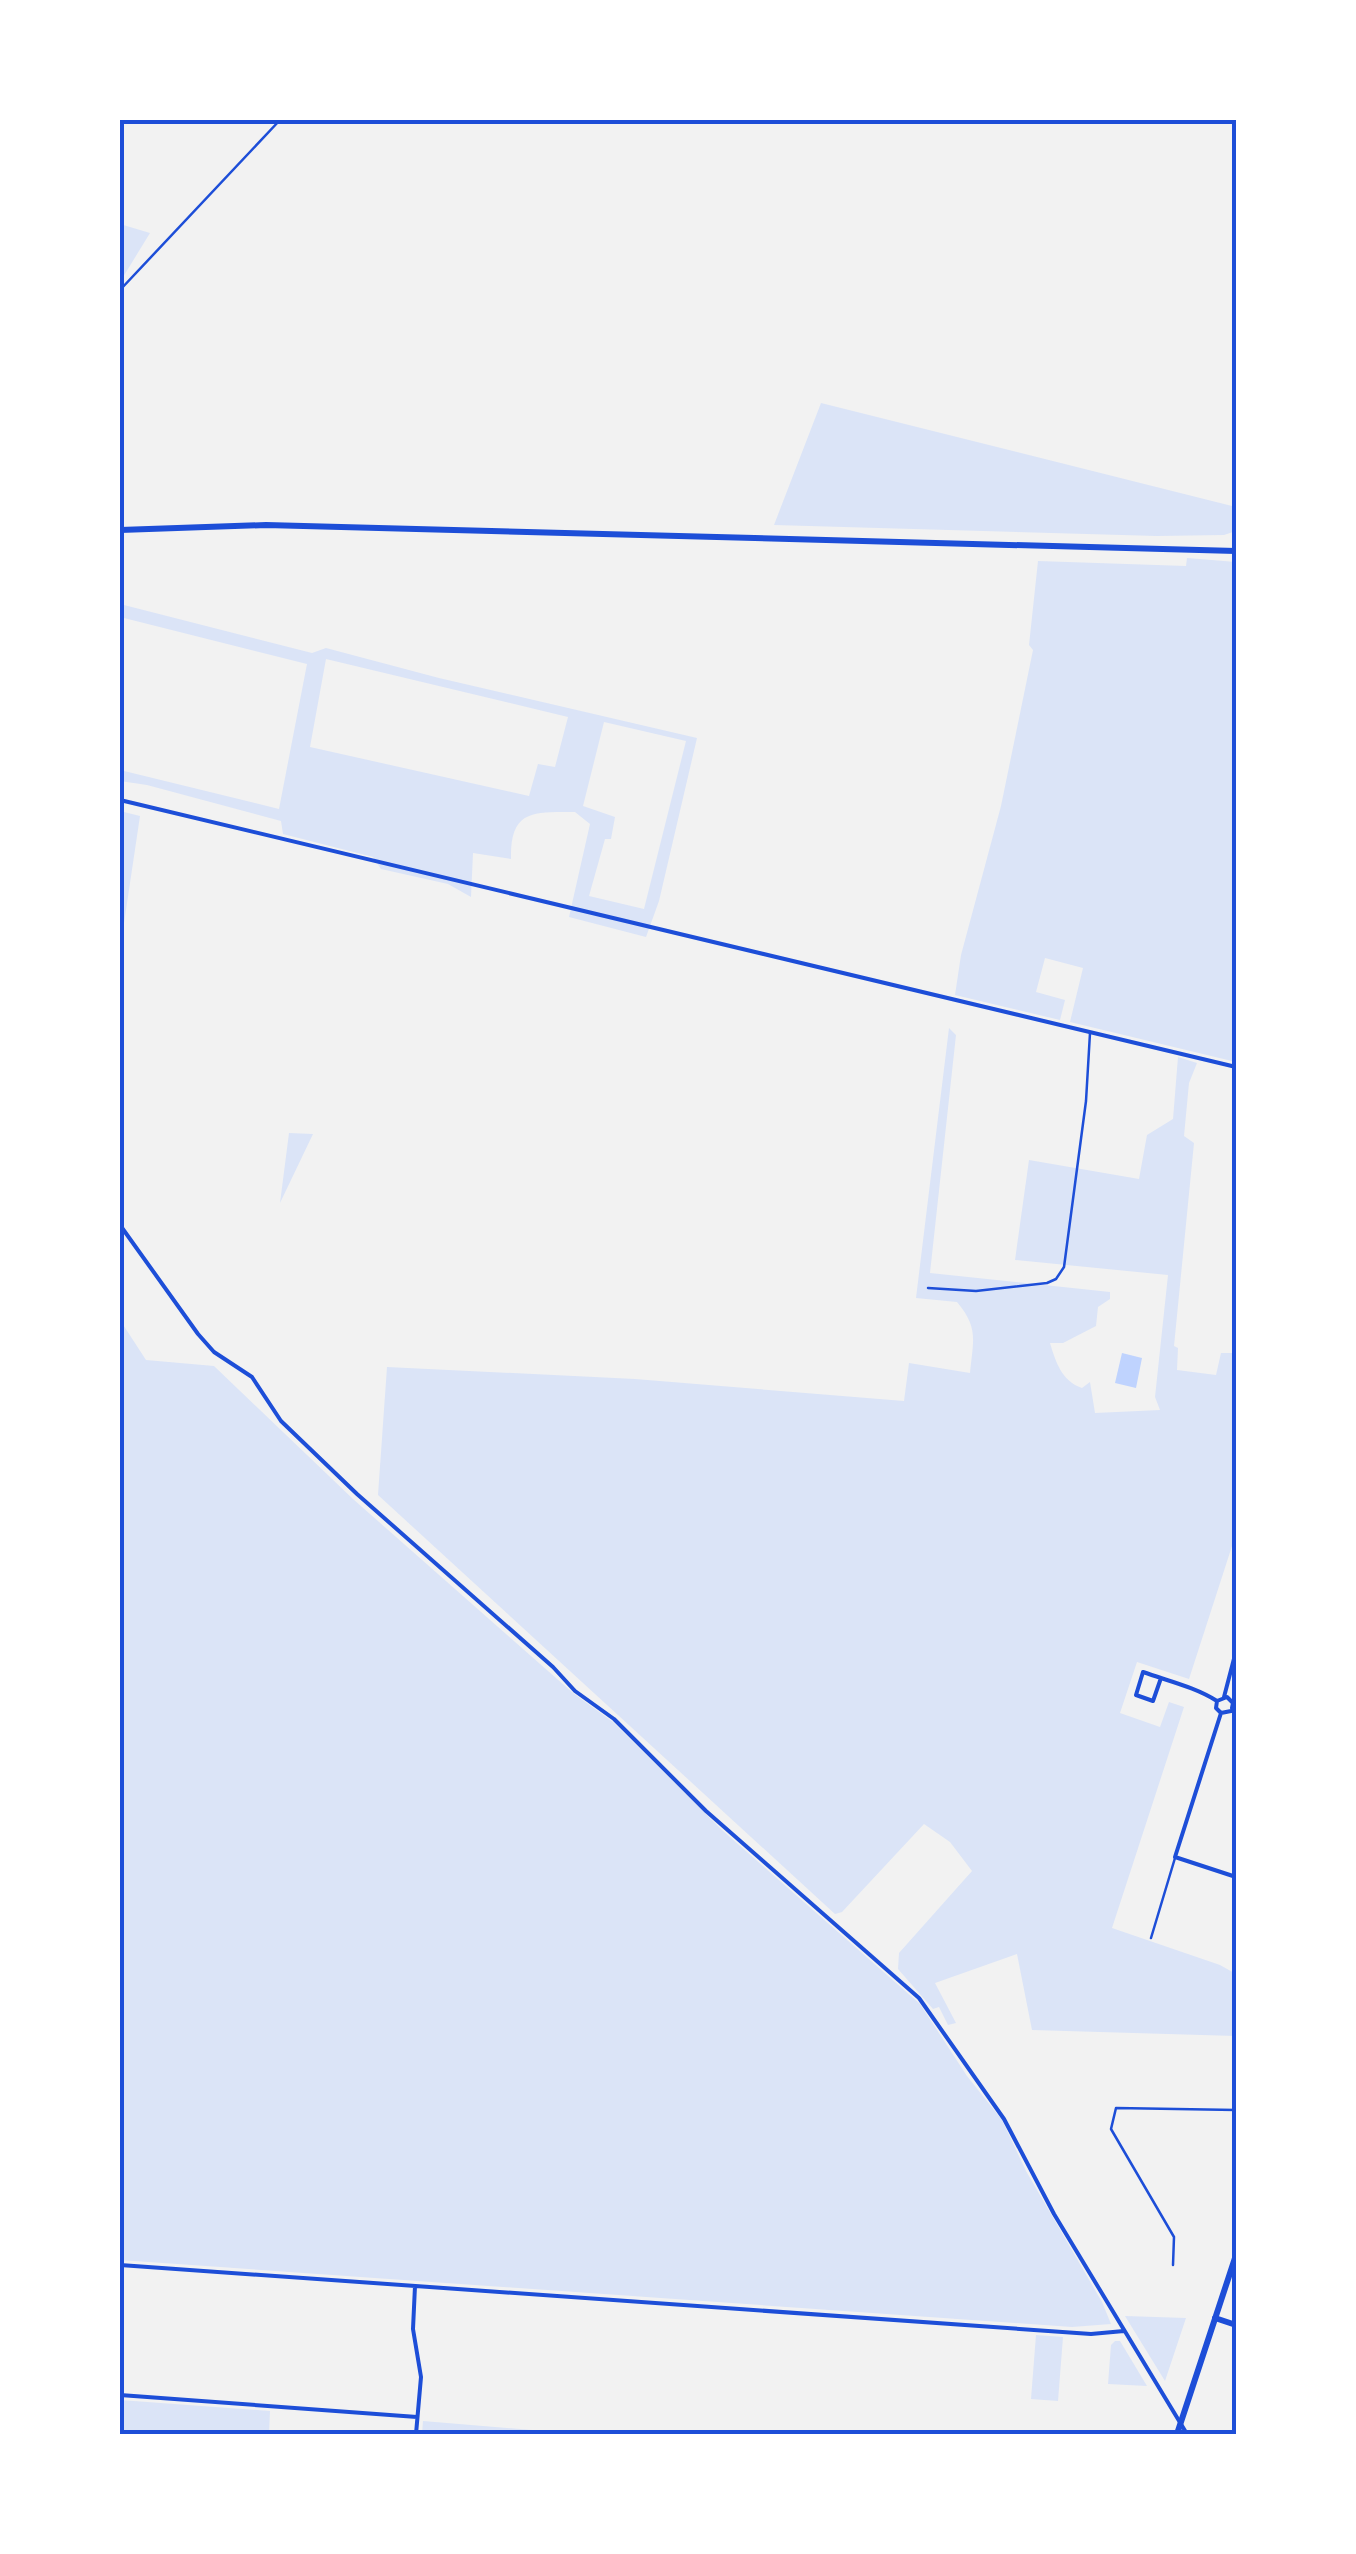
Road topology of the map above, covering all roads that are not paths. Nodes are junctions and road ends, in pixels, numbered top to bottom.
1 (120, 530) edge
2 (1236, 551) edge
3 (120, 800) edge
4 (1090, 1032) junction
5 (1236, 1067) edge
6 (120, 1225) edge
7 (928, 1288) dead end
8 (1236, 1652) edge
9 (1161, 1678) junction
10 (1224, 1696) junction
11 (1217, 1701) junction
12 (1234, 1709) edge
13 (1221, 1713) junction
14 (1175, 1857) junction
15 (1236, 1876) edge
16 (1150, 1938) dead end
17 (1236, 2110) edge
18 (1236, 2256) edge
19 (120, 2265) edge
20 (1173, 2266) dead end
21 (416, 2286) junction
22 (1216, 2318) junction
23 (1236, 2324) edge
24 (1124, 2331) junction
25 (120, 2395) edge
26 (417, 2417) junction
27 (1180, 2424) junction
28 (416, 2434) edge
29 (1177, 2434) edge
30 (1187, 2434) edge

1 - 2 main road
3 - 4 street
4 - 5 street
4 - 7 lane
6 - 24 street
8 - 10 street
9 - 9 street
9 - 11 street
10 - 11 street
10 - 12 street
11 - 13 street
12 - 13 street
13 - 14 street
14 - 15 street
14 - 16 lane
17 - 20 lane
18 - 22 main road
19 - 21 street
21 - 24 street
21 - 26 street
22 - 23 main road
22 - 27 main road
24 - 27 street
25 - 26 street
26 - 28 street
27 - 29 main road
27 - 30 street

